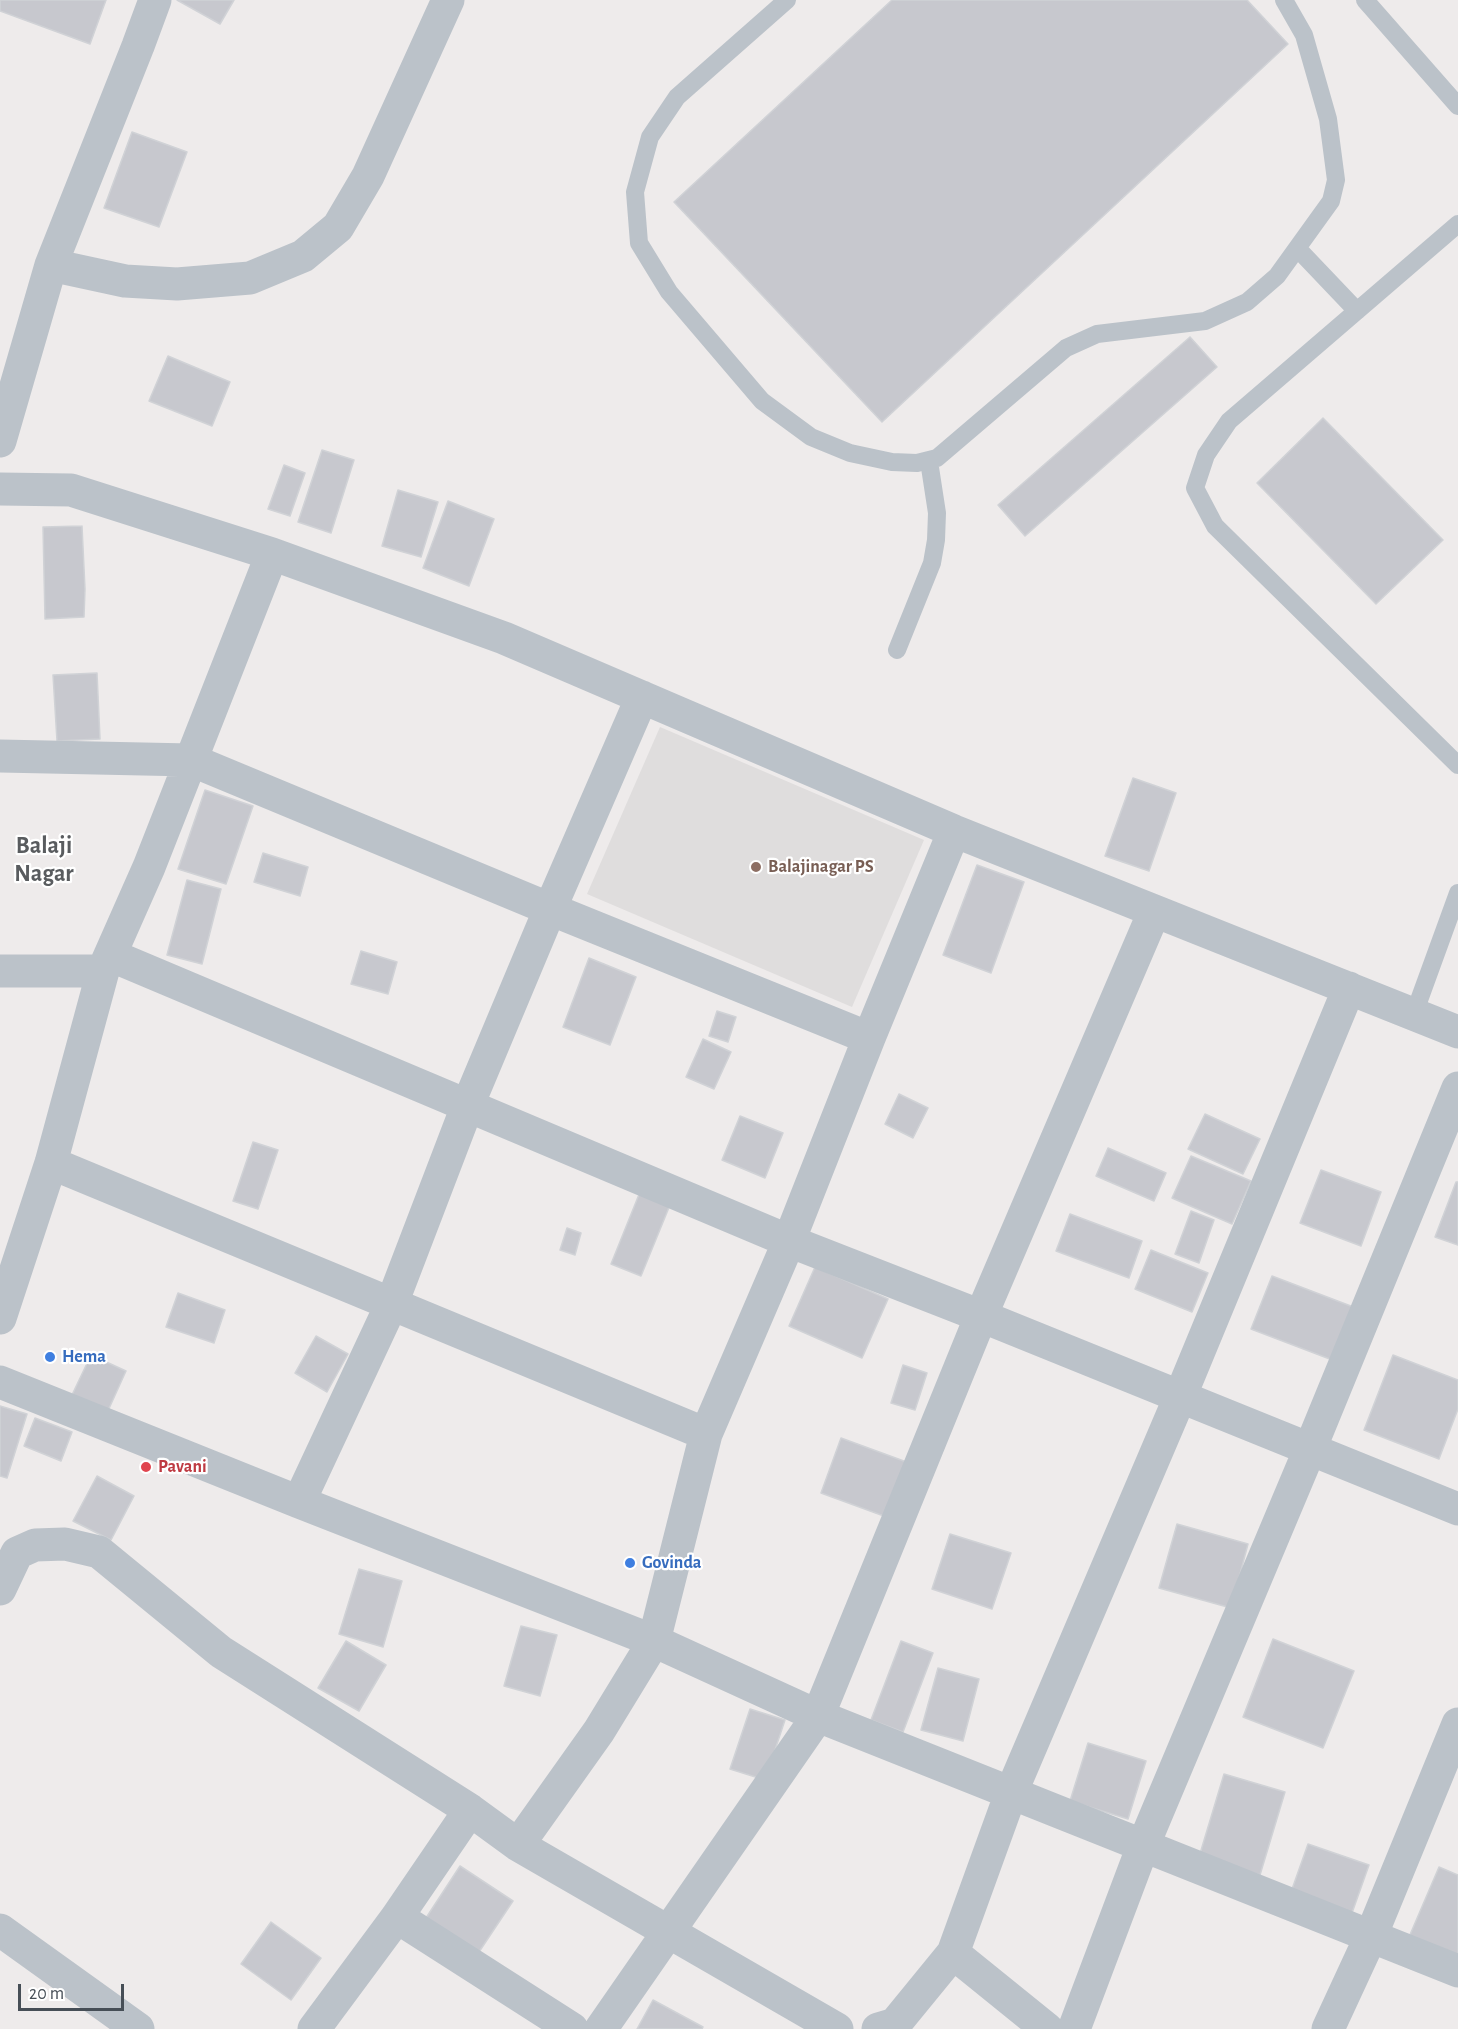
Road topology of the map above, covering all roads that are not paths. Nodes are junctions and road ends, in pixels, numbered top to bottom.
1 (155, 0) edge
2 (447, 0) edge
3 (787, 0) edge
4 (1284, 0) edge
5 (1365, 0) edge
6 (1458, 106) edge
7 (1458, 224) edge
8 (1297, 248) junction
9 (51, 265) junction
10 (1357, 311) junction
11 (0, 441) edge
12 (929, 461) junction
13 (0, 489) edge
14 (272, 554) junction
15 (897, 651) dead end
16 (642, 697) junction
17 (0, 756) edge
18 (191, 760) junction
19 (1458, 765) edge
20 (954, 831) junction
21 (1458, 893) edge
22 (550, 909) junction
23 (1154, 912) junction
24 (106, 963) junction
25 (0, 971) edge
26 (1349, 988) junction
27 (1414, 1014) junction
28 (1458, 1032) edge
29 (869, 1038) junction
30 (1458, 1088) edge
31 (467, 1107) junction
32 (51, 1163) junction
33 (789, 1241) junction
34 (392, 1304) junction
35 (981, 1316) junction
36 (0, 1318) edge
37 (0, 1382) edge
38 (1180, 1397) junction
39 (706, 1434) junction
40 (1310, 1449) junction
41 (299, 1502) junction
42 (1458, 1509) edge
43 (0, 1589) edge
44 (654, 1641) junction
45 (818, 1716) junction
46 (1458, 1724) edge
47 (1011, 1793) junction
48 (470, 1810) junction
49 (518, 1845) junction
50 (1143, 1846) junction
51 (397, 1917) junction
52 (0, 1930) edge
53 (666, 1932) junction
54 (1371, 1936) junction
55 (953, 1953) junction
56 (1458, 1971) edge
57 (138, 2029) edge
58 (314, 2029) edge
59 (572, 2029) edge
60 (601, 2029) edge
61 (837, 2029) edge
62 (878, 2029) edge
63 (1047, 2029) edge
64 (1074, 2029) edge
65 (1328, 2029) edge

1 - 9 street
2 - 9 street
3 - 12 lane
4 - 8 lane
5 - 6 lane
7 - 10 lane
8 - 10 lane
8 - 12 lane
9 - 11 street
10 - 19 lane
12 - 15 lane
13 - 14 street
14 - 16 street
14 - 18 street
16 - 20 street
16 - 22 street
17 - 18 street
18 - 22 street
18 - 24 street
20 - 23 street
20 - 29 street
21 - 27 lane
22 - 29 street
22 - 31 street
23 - 26 street
23 - 35 street
24 - 25 street
24 - 31 street
24 - 32 street
26 - 27 street
26 - 38 street
27 - 28 street
29 - 33 street
30 - 40 street
31 - 33 street
31 - 34 street
32 - 34 street
32 - 36 street
33 - 35 street
33 - 39 street
34 - 39 street
34 - 41 street
35 - 38 street
35 - 45 street
37 - 41 street
38 - 40 street
38 - 47 street
39 - 44 street
40 - 42 street
40 - 50 street
41 - 44 street
43 - 48 street
44 - 45 street
44 - 49 street
45 - 47 street
45 - 53 street
46 - 54 street
47 - 50 street
47 - 55 street
48 - 49 street
48 - 51 street
49 - 53 street
50 - 54 street
50 - 64 street
51 - 58 street
51 - 59 street
52 - 57 street
53 - 60 street
53 - 61 street
54 - 56 street
54 - 65 street
55 - 62 street
55 - 63 street

